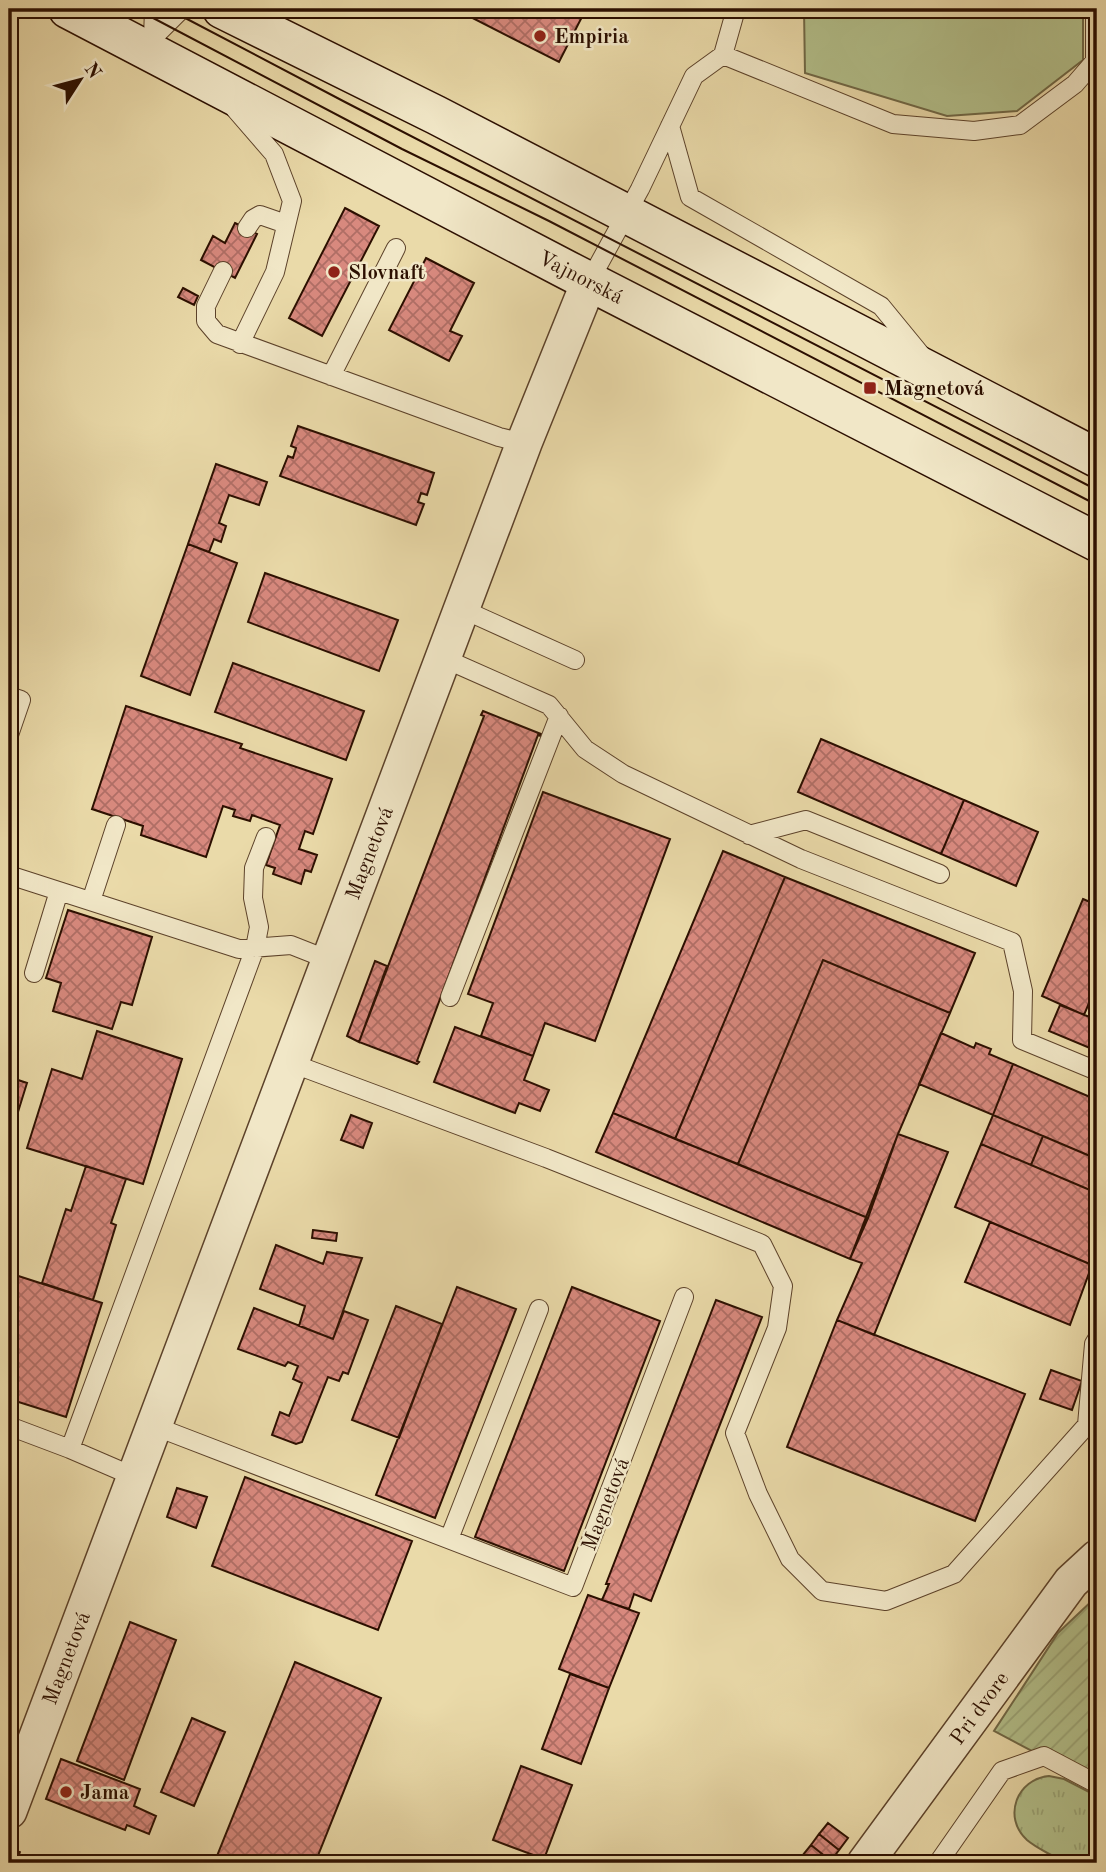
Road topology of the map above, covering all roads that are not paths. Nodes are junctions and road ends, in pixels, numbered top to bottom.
1 (68, 9) edge
2 (154, 9) edge
3 (182, 9) edge
4 (222, 9) edge
5 (736, 9) edge
6 (1095, 9) edge
7 (148, 43) junction
8 (723, 55) junction
9 (217, 87) junction
10 (670, 126) junction
11 (627, 214) junction
12 (286, 224) junction
13 (247, 228) dead end
14 (396, 248) dead end
15 (223, 271) dead end
16 (589, 282) junction
17 (240, 344) junction
18 (937, 375) junction
19 (331, 376) junction
20 (524, 443) junction
21 (1097, 458) edge
22 (1097, 541) edge
23 (462, 609) junction
24 (443, 658) junction
25 (575, 660) dead end
26 (9, 696) edge
27 (559, 716) junction
28 (9, 735) edge
29 (116, 825) dead end
30 (749, 835) junction
31 (266, 837) dead end
32 (940, 874) dead end
33 (9, 875) edge
34 (59, 891) junction
35 (91, 901) junction
36 (255, 948) junction
37 (329, 960) junction
38 (34, 973) dead end
39 (450, 997) dead end
40 (291, 1063) junction
41 (1097, 1071) edge
42 (684, 1297) dead end
43 (539, 1309) dead end
44 (1097, 1339) edge
45 (9, 1426) edge
46 (154, 1426) junction
47 (70, 1449) junction
48 (135, 1477) junction
49 (449, 1539) junction
50 (1097, 1558) edge
51 (1097, 1784) edge
52 (9, 1811) edge
53 (865, 1863) edge
54 (938, 1863) edge

1 - 7 main road, Vajnorská
2 - 7 lane
3 - 7 lane
4 - 11 main road
5 - 8 lane
6 - 8 lane
7 - 9 main road, Vajnorská
8 - 10 lane
9 - 12 lane
9 - 16 main road, Vajnorská
10 - 11 lane
10 - 18 lane
11 - 16 lane
11 - 18 main road
12 - 13 lane
12 - 17 lane
14 - 19 lane
15 - 17 lane
16 - 20 street, Magnetová
16 - 22 main road, Vajnorská
17 - 19 lane
18 - 21 main road
19 - 20 lane
20 - 23 street, Magnetová
23 - 24 street, Magnetová
23 - 25 lane
24 - 27 lane
24 - 37 street, Magnetová
26 - 28 lane
27 - 30 lane
27 - 39 lane
29 - 35 lane
30 - 32 lane
30 - 41 lane
31 - 36 lane
33 - 34 lane
34 - 35 lane
34 - 38 lane
35 - 36 lane
36 - 37 lane
36 - 47 lane
37 - 40 street, Magnetová
40 - 44 lane
40 - 46 street, Magnetová
42 - 49 lane, Magnetová
43 - 49 lane
45 - 47 lane
46 - 48 street, Magnetová
46 - 49 lane, Magnetová
47 - 48 lane
48 - 52 street, Magnetová
50 - 53 street, Pri dvore
51 - 54 lane

